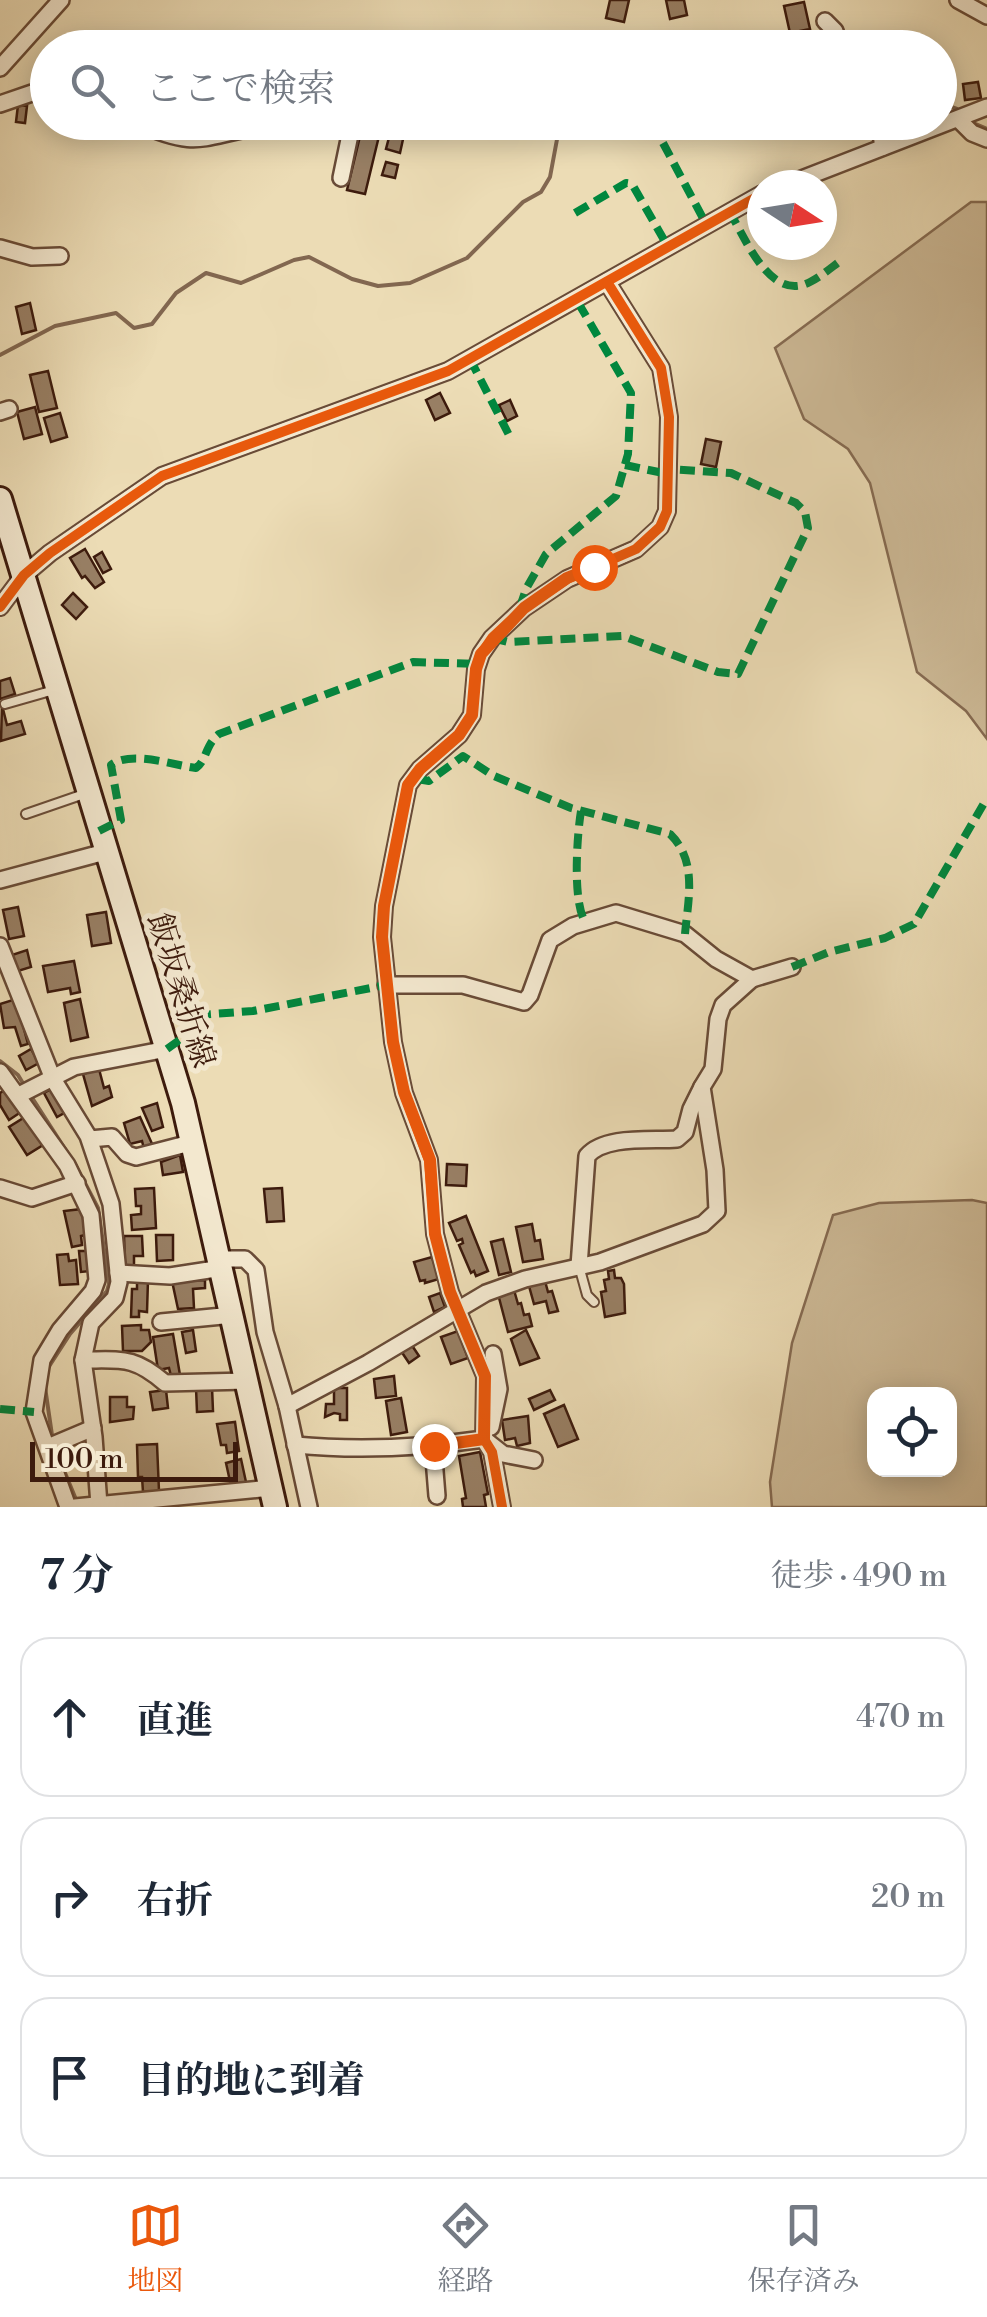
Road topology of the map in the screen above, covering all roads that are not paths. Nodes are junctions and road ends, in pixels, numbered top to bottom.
1 (60, 0) edge
2 (958, 0) edge
3 (987, 16) edge
4 (826, 21) dead end
5 (34, 30) edge
6 (835, 30) edge
7 (30, 34) edge
8 (0, 68) edge
9 (30, 94) edge
10 (0, 104) edge
11 (987, 108) edge
12 (958, 119) joint
13 (987, 138) edge
14 (342, 140) edge
15 (882, 140) edge
16 (904, 140) edge
17 (883, 148) junction
18 (825, 170) edge
19 (341, 178) dead end
20 (747, 202) edge
21 (0, 248) edge
22 (60, 256) dead end
23 (607, 282) junction
24 (0, 500) edge
25 (24, 575) junction
26 (0, 607) edge
27 (57, 689) junction
28 (6, 704) dead end
29 (87, 793) junction
30 (26, 814) dead end
31 (106, 852) junction
32 (0, 880) edge
33 (0, 946) edge
34 (792, 967) dead end
35 (752, 979) junction
36 (386, 984) junction
37 (166, 1049) junction
38 (0, 1072) edge
39 (53, 1079) junction
40 (702, 1087) junction
41 (26, 1092) junction
42 (90, 1139) junction
43 (194, 1142) junction
44 (77, 1183) junction
45 (0, 1188) edge
46 (221, 1263) junction
47 (579, 1266) junction
48 (110, 1280) junction
49 (594, 1302) dead end
50 (456, 1311) junction
51 (232, 1315) junction
52 (161, 1322) dead end
53 (493, 1354) dead end
54 (83, 1360) junction
55 (247, 1382) junction
56 (287, 1406) junction
57 (93, 1428) junction
58 (484, 1439) junction
59 (295, 1444) junction
60 (53, 1445) junction
61 (434, 1446) junction
62 (534, 1460) dead end
63 (437, 1496) dead end
64 (274, 1502) edge
65 (81, 1506) edge
66 (309, 1507) edge
67 (502, 1507) edge

1 - 5 street
2 - 3 street
4 - 6 street
7 - 8 street
9 - 10 street
11 - 12 street
12 - 13 street
14 - 19 street
15 - 17 street
16 - 17 street
17 - 18 street
20 - 23 street
21 - 22 street
23 - 25 street
23 - 36 street
24 - 25 main road, 飯坂桑折線
25 - 26 street
25 - 27 main road, 飯坂桑折線
27 - 28 lane
27 - 29 main road, 飯坂桑折線
29 - 30 lane
29 - 31 main road, 飯坂桑折線
31 - 32 street
31 - 37 main road, 飯坂桑折線
33 - 39 street
34 - 35 street
35 - 36 street
35 - 40 street
36 - 50 street
37 - 39 street
37 - 43 main road, 飯坂桑折線
38 - 41 street
39 - 41 street
39 - 42 street
40 - 47 street
40 - 47 street
41 - 44 street
42 - 43 street
42 - 48 street
43 - 46 main road, 飯坂桑折線
44 - 45 street
44 - 48 street
46 - 48 street
46 - 51 main road, 飯坂桑折線
46 - 56 street
47 - 49 lane
47 - 50 street
48 - 54 street
48 - 60 street
50 - 56 street
50 - 58 street
51 - 52 street
51 - 55 main road, 飯坂桑折線
53 - 58 street
54 - 55 street
54 - 57 street
55 - 64 main road, 飯坂桑折線
56 - 59 street
57 - 60 street
57 - 65 street
58 - 61 street
58 - 62 street
58 - 67 street
59 - 61 street
59 - 66 street
60 - 65 street
61 - 63 street
64 - 65 street

